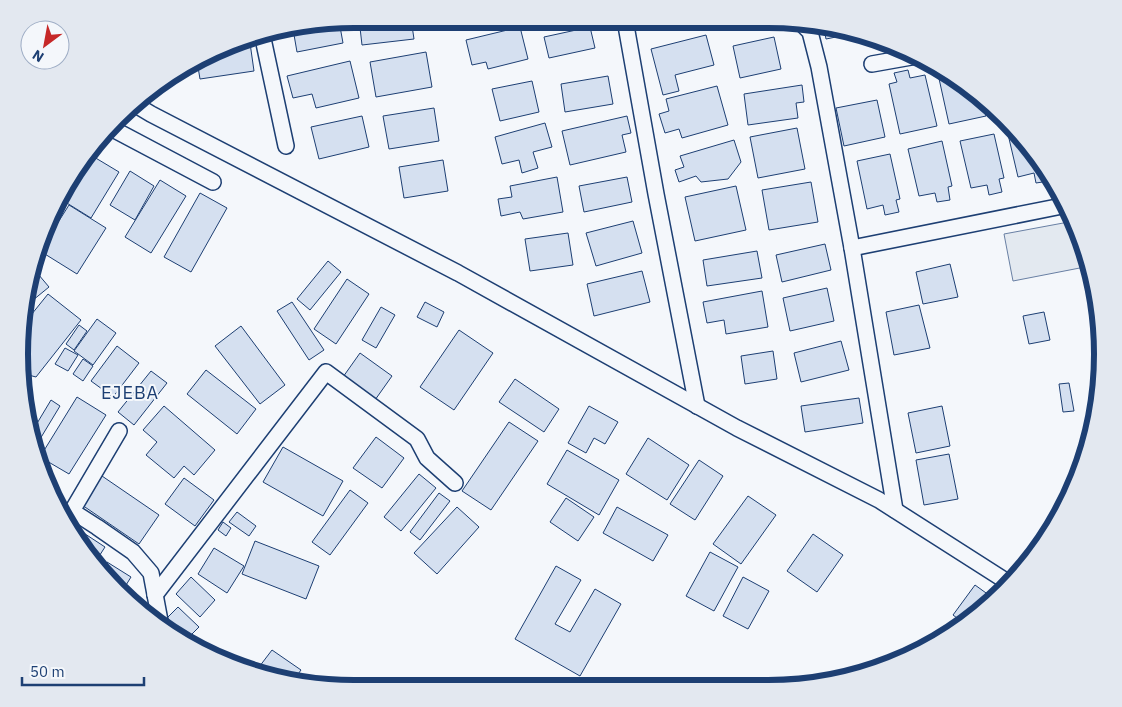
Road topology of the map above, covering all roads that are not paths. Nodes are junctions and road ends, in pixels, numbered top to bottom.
1 (626, 28) edge
2 (808, 30) edge
3 (263, 41) edge
4 (906, 58) edge
5 (872, 64) dead end
6 (140, 107) edge
7 (116, 131) edge
8 (286, 146) dead end
9 (213, 182) dead end
10 (1060, 206) edge
11 (852, 248) junction
12 (697, 406) junction
13 (119, 431) dead end
14 (455, 483) dead end
15 (894, 510) junction
16 (69, 512) edge
17 (71, 515) edge
18 (1004, 579) edge
19 (155, 595) junction
20 (159, 615) edge

1 - 12 street
2 - 11 street
3 - 8 street
4 - 5 street
6 - 12 street
7 - 9 street
10 - 11 street
11 - 15 street
12 - 15 street
13 - 16 street
14 - 19 street
15 - 18 street
17 - 19 street
19 - 20 street

